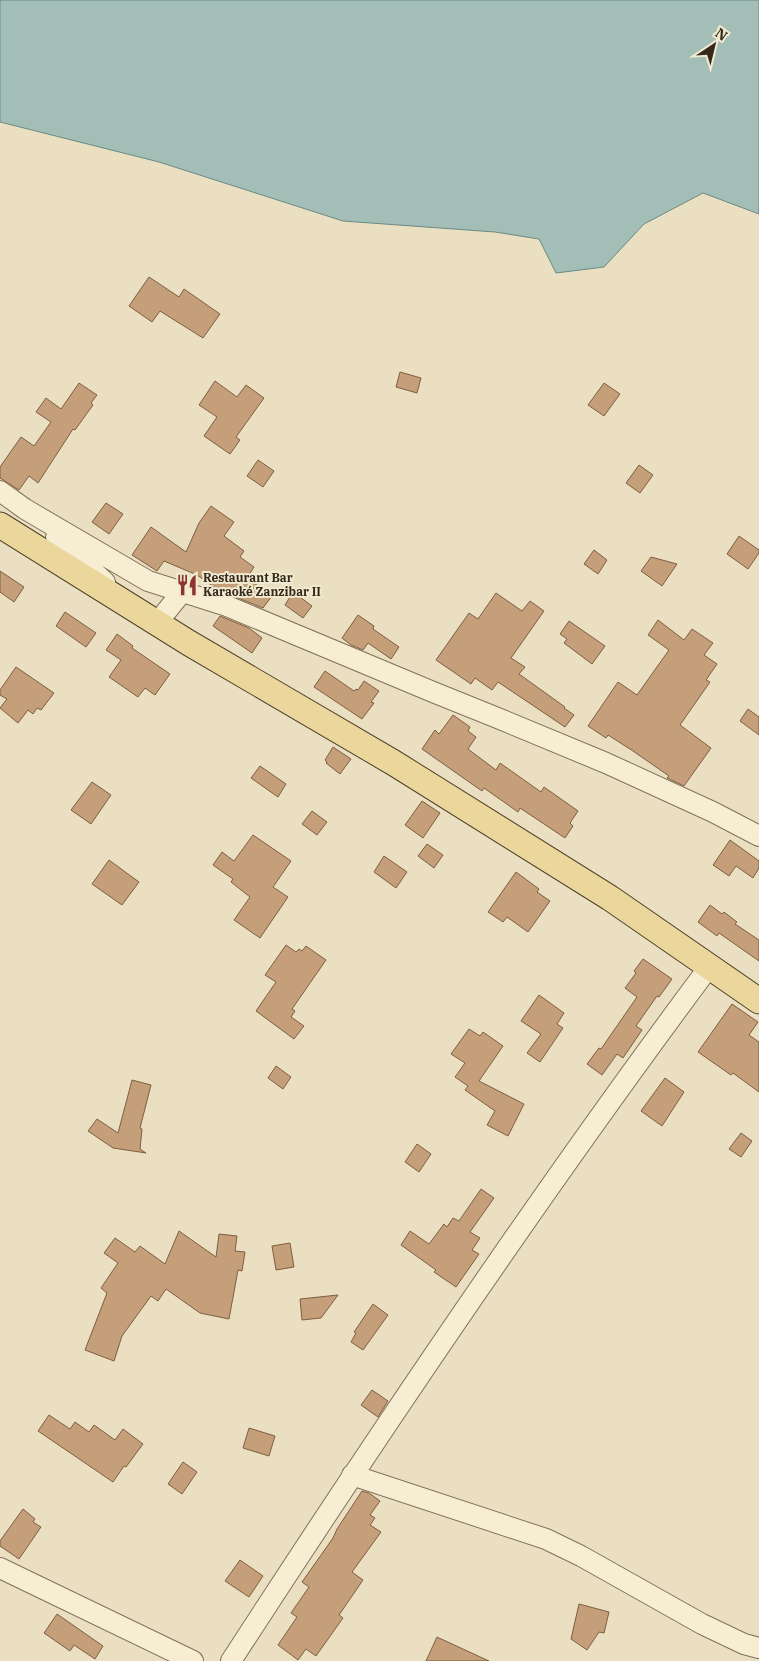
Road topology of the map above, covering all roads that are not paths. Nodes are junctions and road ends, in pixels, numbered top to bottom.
1 (0, 491) edge
2 (26, 509) junction
3 (0, 526) edge
4 (182, 592) junction
5 (114, 595) junction
6 (157, 623) junction
7 (759, 836) edge
8 (709, 967) junction
9 (759, 1001) edge
10 (352, 1475) junction
11 (0, 1568) edge
12 (759, 1648) edge
13 (193, 1661) edge
14 (231, 1661) edge

1 - 2 street
2 - 4 street
2 - 5 street
3 - 5 main road
4 - 6 street
4 - 7 street
5 - 6 main road
6 - 8 main road
8 - 9 main road
8 - 10 street
10 - 12 street
10 - 14 street
11 - 13 street

